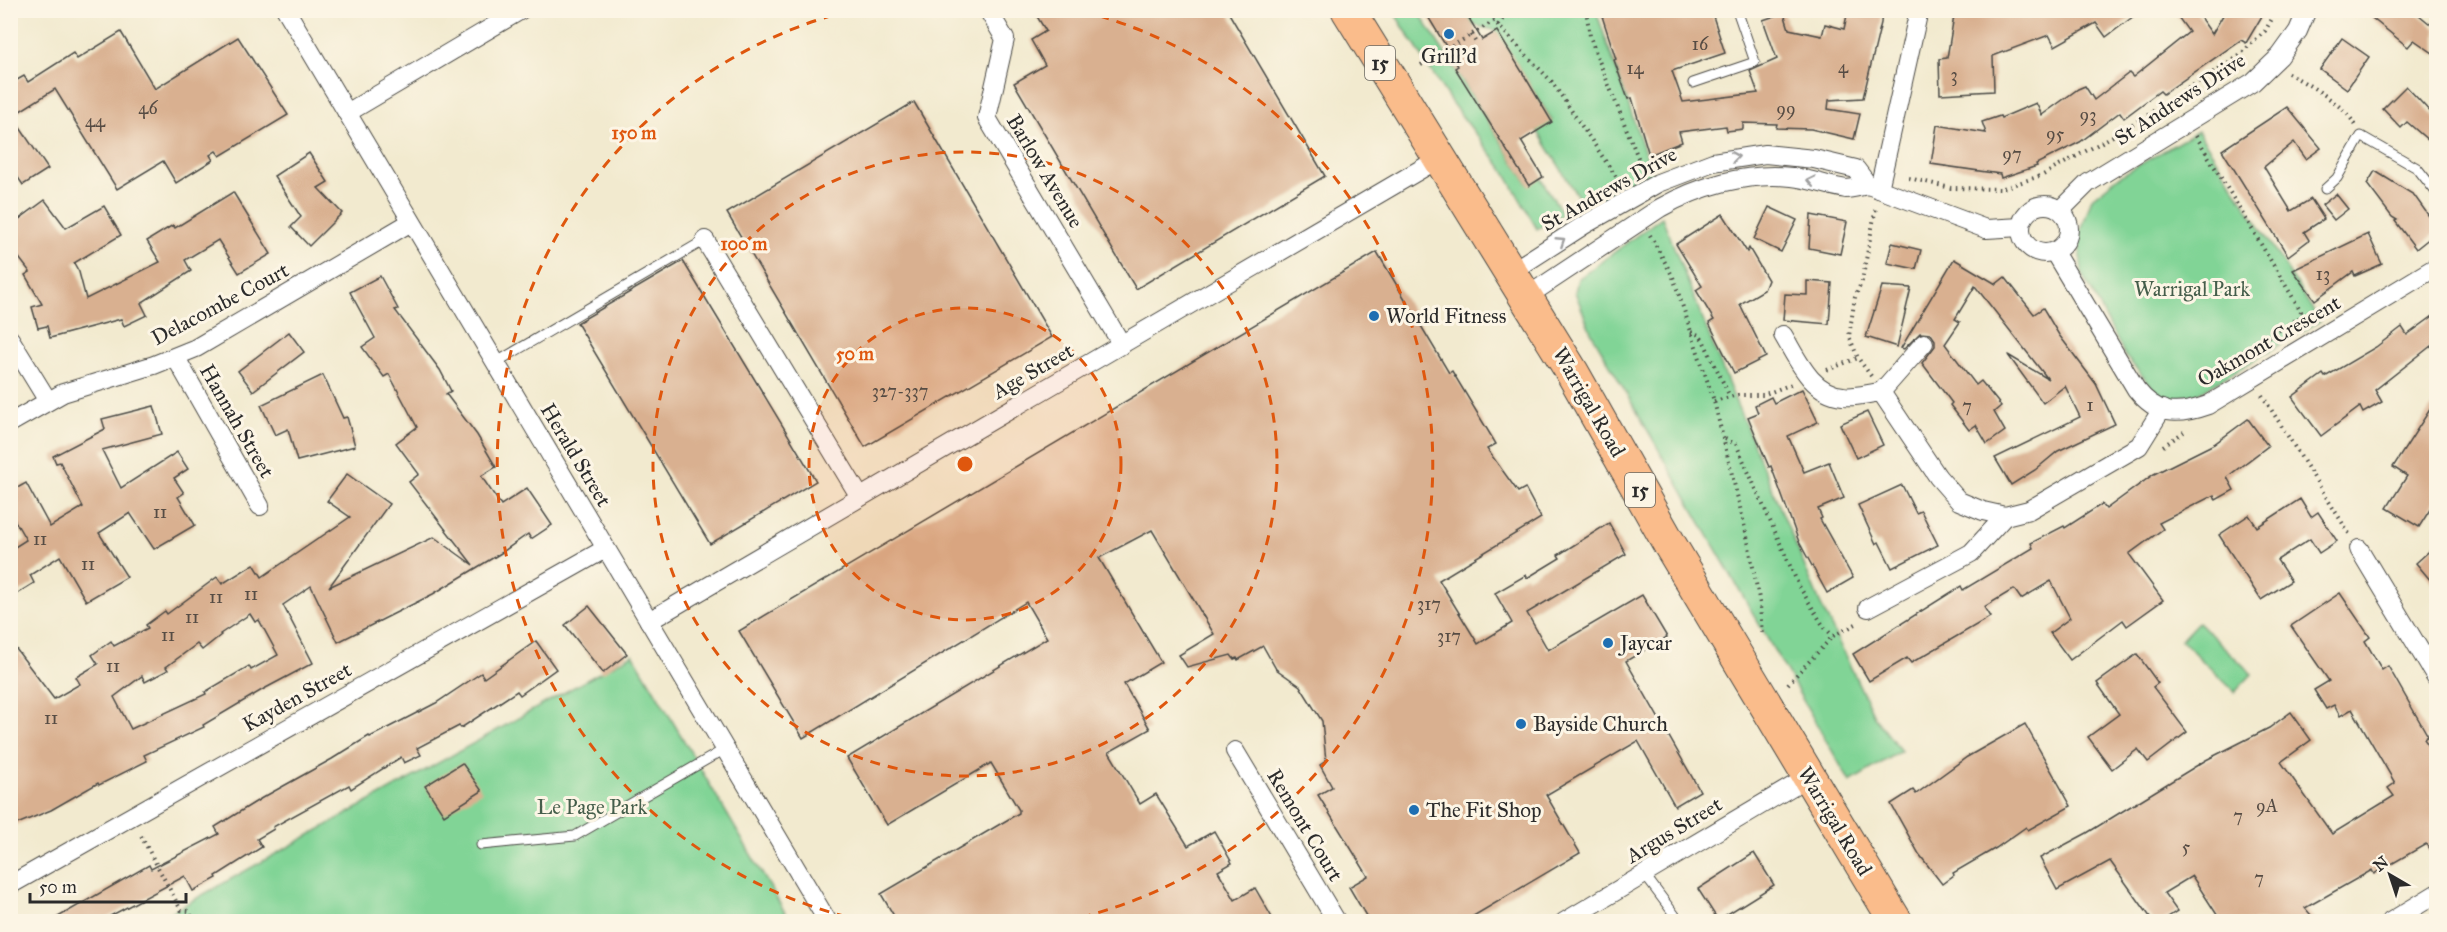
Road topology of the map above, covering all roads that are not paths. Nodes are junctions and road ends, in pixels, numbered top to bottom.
1 (286, 10) edge
2 (521, 10) edge
3 (988, 10) edge
4 (1348, 10) edge
5 (1737, 10) edge
6 (1919, 10) edge
7 (2307, 10) edge
8 (1693, 83) dead end
9 (347, 113) junction
10 (1440, 158) junction
11 (1874, 187) junction
12 (2325, 189) dead end
13 (2436, 192) edge
14 (2061, 210) junction
15 (411, 222) junction
16 (2021, 227) junction
17 (705, 240) joint
18 (2054, 252) junction
19 (2436, 267) edge
20 (1519, 285) junction
21 (1783, 335) dead end
22 (10, 339) edge
23 (1924, 343) dead end
24 (1122, 345) junction
25 (176, 358) junction
26 (495, 363) junction
27 (1881, 392) junction
28 (48, 401) junction
29 (2162, 410) junction
30 (10, 423) edge
31 (860, 497) junction
32 (260, 506) dead end
33 (2005, 516) junction
34 (605, 549) junction
35 (2359, 549) road end
36 (1868, 608) road end
37 (649, 621) junction
38 (2436, 677) edge
39 (725, 749) junction
40 (1235, 752) dead end
41 (1808, 777) junction
42 (481, 845) dead end
43 (1644, 874) junction
44 (10, 885) edge
45 (2436, 894) edge
46 (828, 921) edge
47 (1337, 921) edge
48 (1564, 921) edge
49 (1680, 921) edge
50 (1896, 921) edge
51 (2390, 921) edge

1 - 9 street, Herald Street
2 - 9 street
3 - 24 street, Barlow Avenue
4 - 10 highway, Warrigal Road / 15
5 - 8 lane
6 - 11 street
7 - 14 street, St Andrews Drive
9 - 15 street, Herald Street
10 - 20 highway, Warrigal Road / 15
10 - 24 street, Age Street
11 - 16 street, St Andrews Drive
11 -> 20 street, St Andrews Drive
20 -> 11 street, St Andrews Drive
12 - 13 lane
14 - 16 street
14 - 18 street
15 - 25 street, Delacombe Court
15 - 26 street, Herald Street
16 - 18 street
17 - 26 lane
17 - 31 street
18 - 29 street
19 - 29 street, Oakmont Crescent
20 - 41 highway, Warrigal Road / 15
21 - 27 street
22 - 28 street
23 - 27 street
24 - 31 street, Age Street
25 - 28 street, Delacombe Court
25 - 32 street, Hannah Street
26 - 34 street, Herald Street
27 - 33 street
28 - 30 street, Delacombe Court
29 - 33 street
31 - 37 street, Age Street
33 - 36 street
34 - 37 street, Herald Street
34 - 44 street, Kayden Street
35 - 38 street
37 - 39 street, Herald Street
39 - 42 lane
39 - 46 street, Herald Street
40 - 47 street, Remont Court
41 - 43 street, Argus Street
41 - 50 highway, Warrigal Road / 15
43 - 48 street, Argus Street
43 - 49 lane
45 - 51 street

